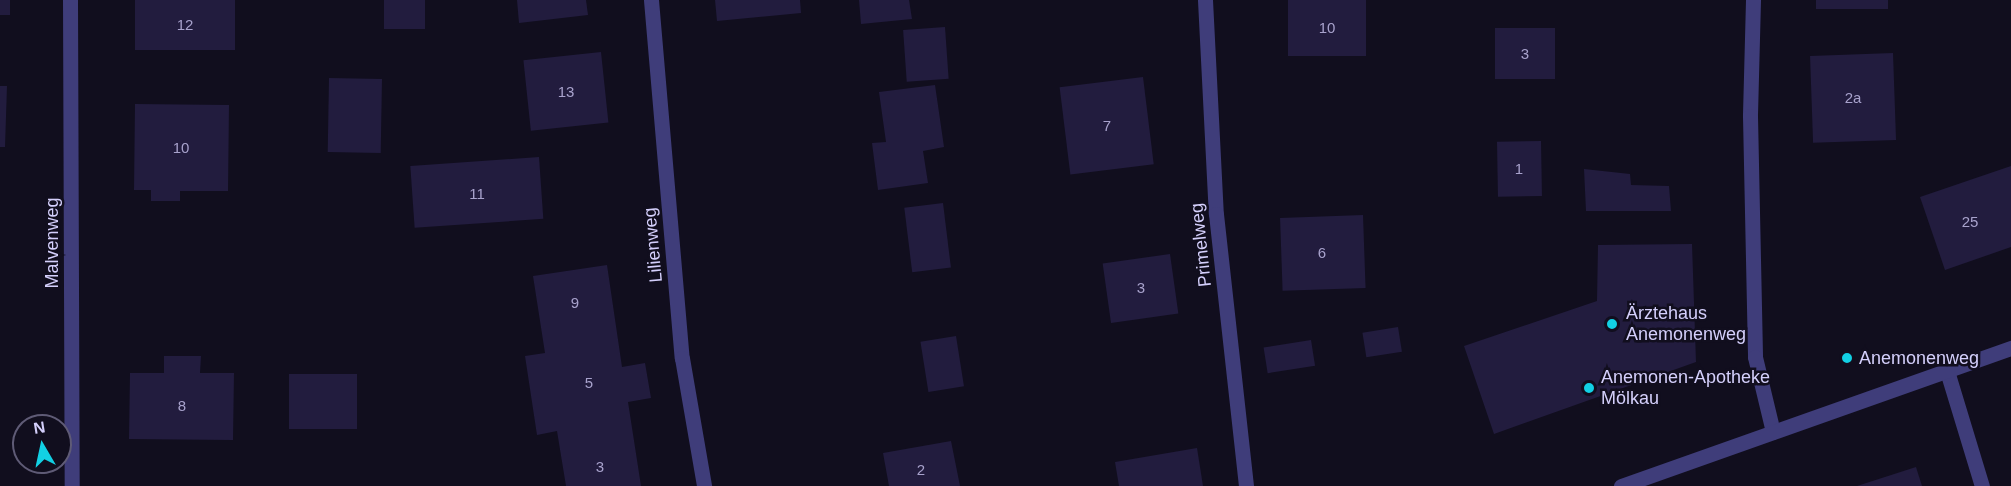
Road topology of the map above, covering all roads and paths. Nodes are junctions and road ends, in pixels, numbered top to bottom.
1 (70, 0) edge
2 (651, 0) edge
3 (1205, 0) edge
4 (1753, 0) edge
5 (2011, 348) edge
6 (1947, 371) junction
7 (1773, 432) junction
8 (72, 486) edge
9 (704, 486) edge
10 (1246, 486) edge
11 (1621, 486) edge
12 (1982, 486) edge

1 - 8 street, Malvenweg
2 - 9 street, Lilienweg
3 - 10 street, Primelweg
4 - 7 street
5 - 6 street
6 - 7 street
6 - 12 street
7 - 11 street

